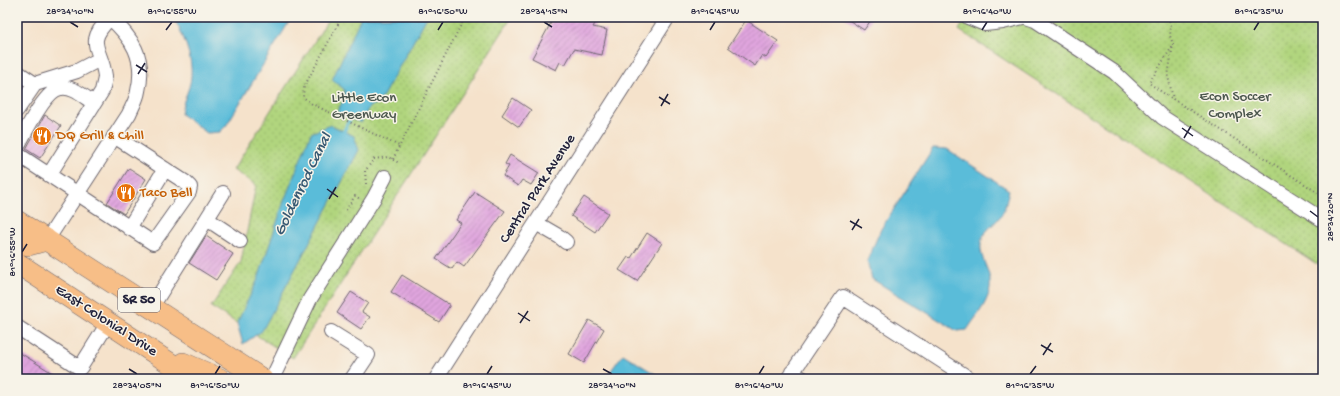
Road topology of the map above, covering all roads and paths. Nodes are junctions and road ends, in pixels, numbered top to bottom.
1 (342, 17) edge
2 (465, 17) edge
3 (668, 17) edge
4 (968, 17) edge
5 (1024, 17) edge
6 (1168, 17) edge
7 (109, 18) edge
8 (1173, 44) junction
9 (100, 59) junction
10 (17, 72) edge
11 (35, 84) junction
12 (1172, 99) junction
13 (94, 103) junction
14 (17, 110) edge
15 (114, 136) junction
16 (399, 146) junction
17 (17, 147) edge
18 (17, 154) edge
19 (393, 159) dead end
20 (165, 169) junction
21 (49, 175) junction
22 (385, 176) dead end
23 (223, 193) dead end
24 (77, 194) junction
25 (1323, 196) edge
26 (206, 219) junction
27 (1323, 220) edge
28 (17, 221) edge
29 (536, 223) junction
30 (129, 228) junction
31 (47, 240) junction
32 (240, 241) dead end
33 (17, 242) edge
34 (566, 242) dead end
35 (17, 263) edge
36 (151, 308) junction
37 (108, 323) junction
38 (17, 327) edge
39 (332, 332) dead end
40 (130, 337) junction
41 (794, 377) edge
42 (961, 377) edge
43 (194, 379) edge
44 (220, 379) edge
45 (262, 379) edge
46 (272, 379) edge
47 (352, 379) edge
48 (436, 379) edge

1 - 16 path
2 - 16 path
3 - 29 street, Central Park Avenue
4 - 5 street
5 - 27 street
6 - 8 path
7 - 9 street
7 - 15 street
8 - 12 path
8 - 12 path
9 - 11 street
9 - 13 street
10 - 11 street
11 - 14 street
12 - 25 path
13 - 17 street
13 - 21 street
15 - 20 street
15 - 24 street
16 - 19 path
18 - 21 street
20 - 30 street
20 - 30 street
21 - 24 street
22 - 46 street
23 - 26 street
24 - 30 street
24 - 31 street
26 - 32 street
26 - 36 street
28 - 31 highway, SR 50
29 - 34 street
29 - 48 street, Central Park Avenue
31 - 33 highway
31 - 36 highway, SR 50
35 - 37 highway, East Colonial Drive / SR 50
36 - 45 highway, SR 50
37 - 38 street
37 - 40 highway, East Colonial Drive / SR 50
39 - 47 street
40 - 43 highway, East Colonial Drive / SR 50
40 - 44 highway
41 - 42 street

